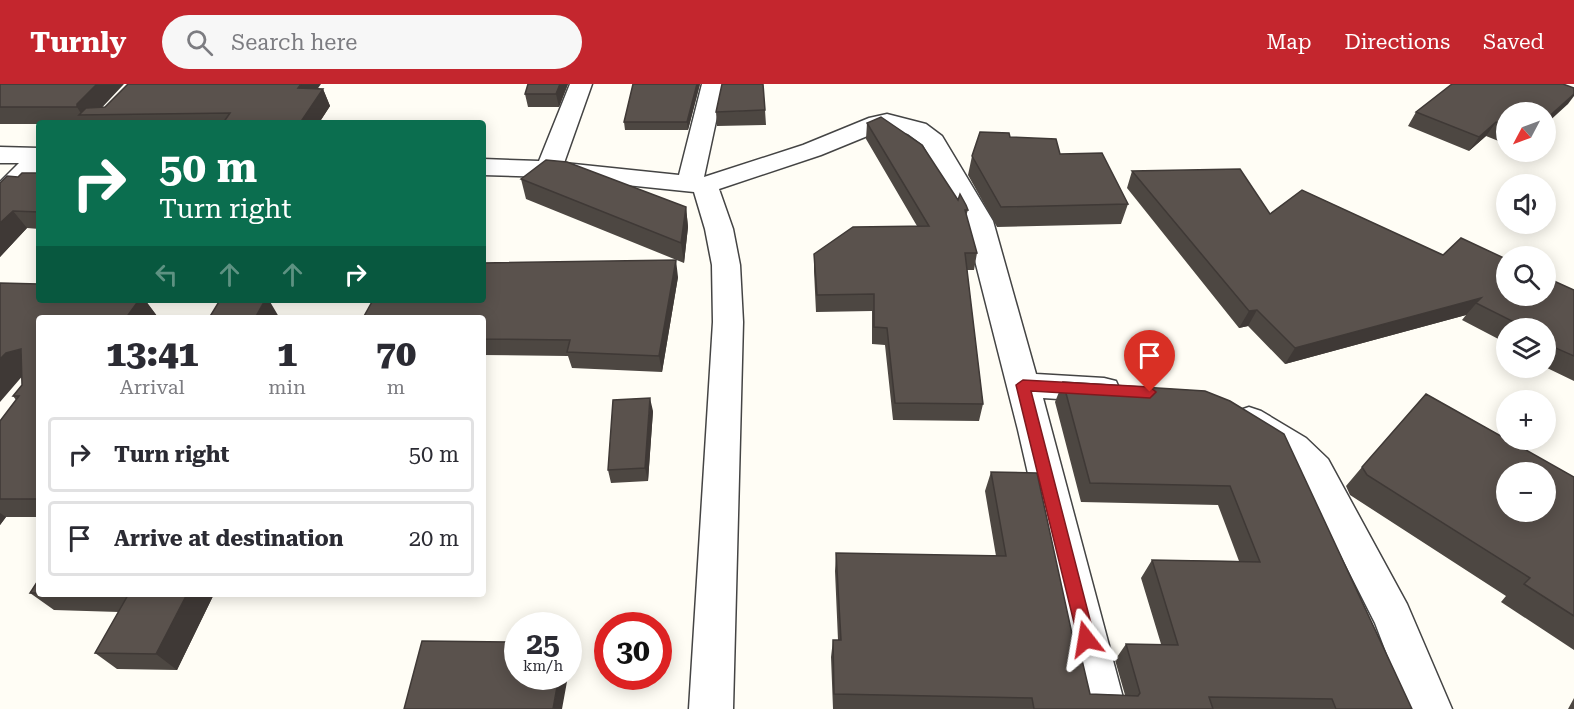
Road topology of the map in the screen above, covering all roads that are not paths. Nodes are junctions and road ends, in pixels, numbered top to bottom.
1 (581, 84) edge
2 (713, 84) edge
3 (0, 155) edge
4 (36, 156) edge
5 (36, 159) edge
6 (486, 166) edge
7 (549, 169) junction
8 (697, 184) junction
9 (0, 197) edge
10 (1023, 385) junction
11 (1137, 392) edge
12 (1220, 405) edge
13 (711, 709) edge
14 (1104, 709) edge
15 (1430, 709) edge

1 - 7 street
2 - 8 street
3 - 4 street
5 - 9 street
6 - 7 street
7 - 8 street
8 - 10 street
8 - 13 street
10 - 11 street
10 - 14 street
12 - 15 street

